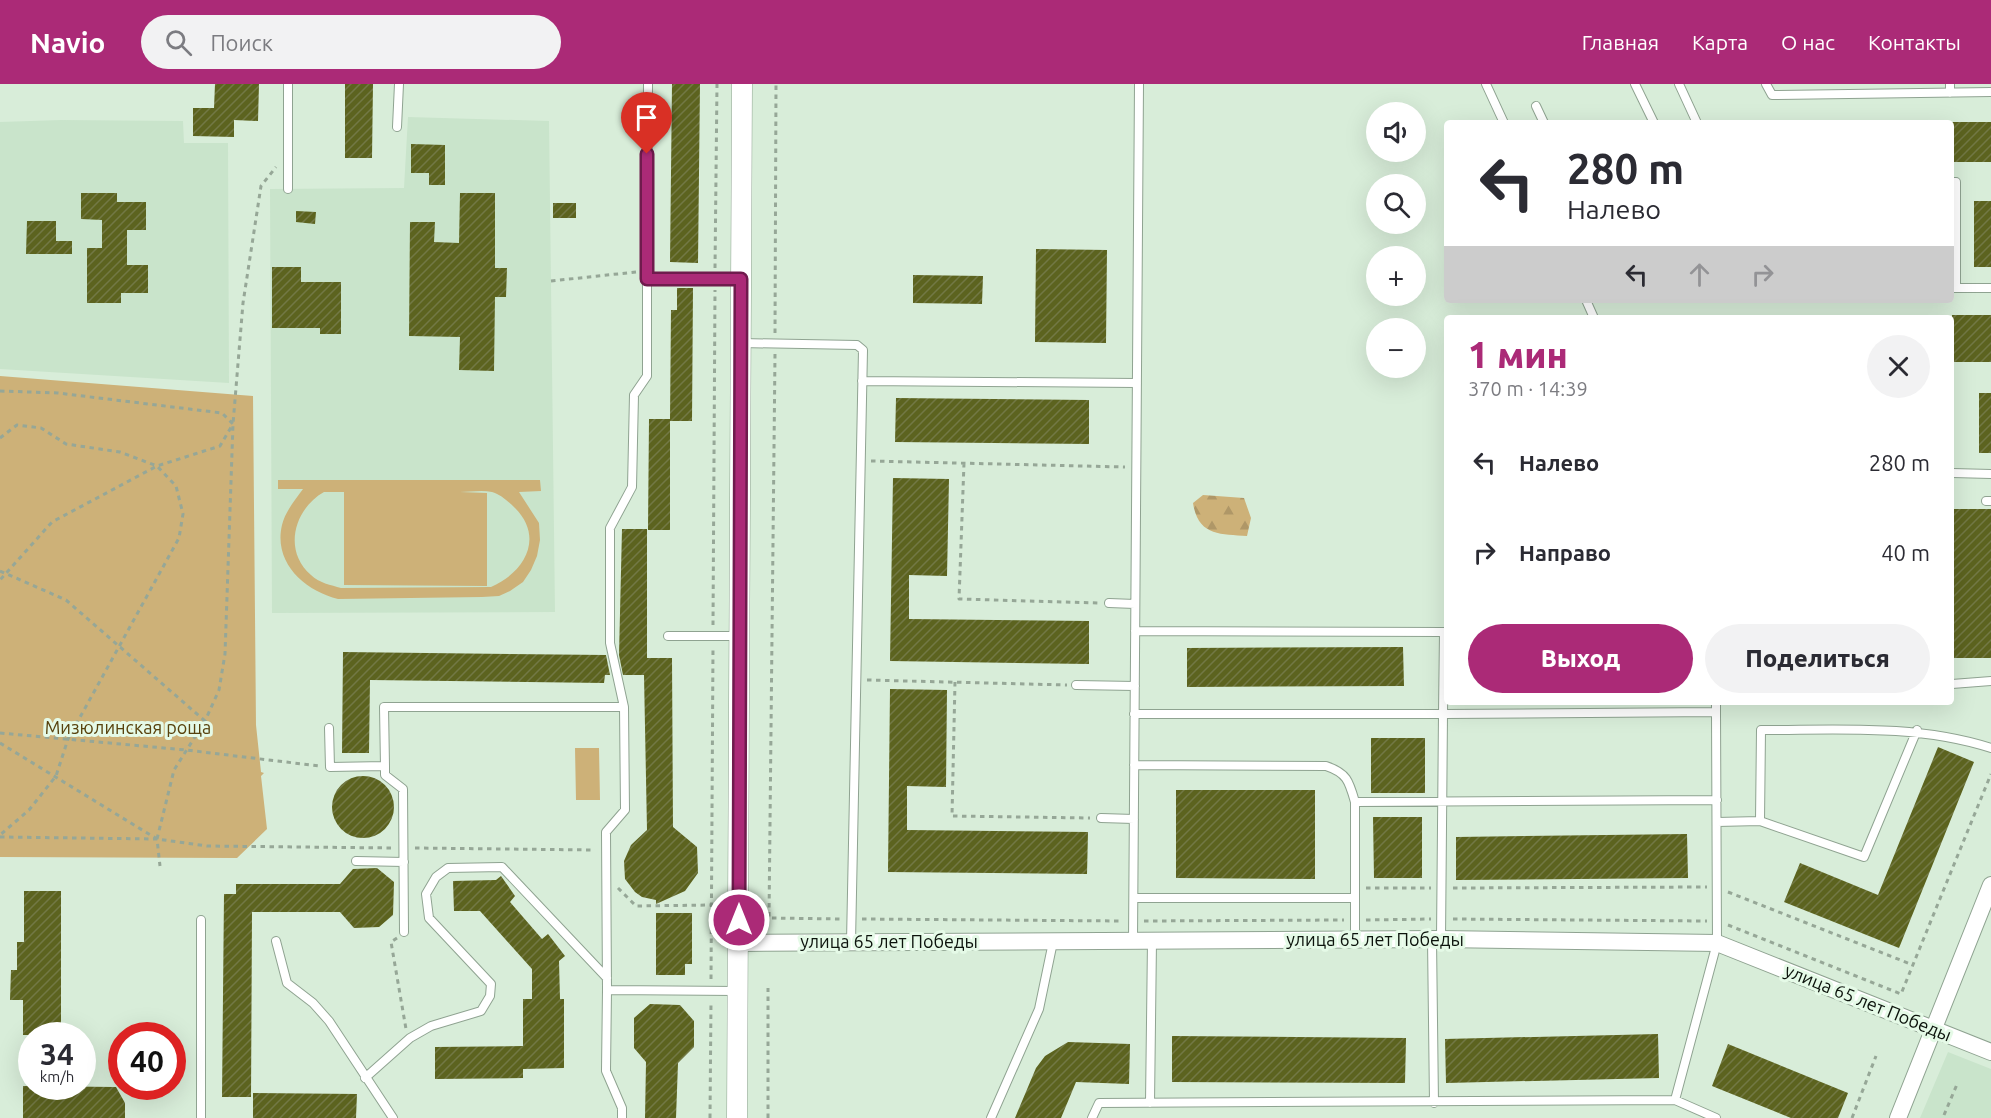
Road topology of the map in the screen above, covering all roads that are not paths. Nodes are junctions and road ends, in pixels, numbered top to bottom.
1 (288, 84) edge
2 (399, 84) edge
3 (648, 84) edge
4 (742, 84) edge
5 (1139, 84) edge
6 (1486, 84) edge
7 (1635, 84) edge
8 (1679, 84) edge
9 (1766, 84) edge
10 (1950, 88) edge
11 (1991, 92) edge
12 (1536, 106) dead end
13 (1503, 120) edge
14 (1543, 120) edge
15 (1653, 120) edge
16 (1696, 120) edge
17 (397, 127) dead end
18 (1954, 182) edge
19 (288, 189) dead end
20 (647, 275) junction
21 (741, 279) junction
22 (1954, 288) edge
23 (1991, 288) edge
24 (741, 343) junction
25 (862, 381) junction
26 (1137, 383) junction
27 (1954, 473) edge
28 (1991, 474) edge
29 (1109, 603) road end
30 (1135, 604) junction
31 (1135, 631) junction
32 (1444, 632) edge
33 (668, 636) dead end
34 (739, 636) junction
35 (1991, 681) edge
36 (1954, 684) edge
37 (1076, 685) road end
38 (1135, 686) junction
39 (1444, 687) edge
40 (1716, 705) edge
41 (624, 707) junction
42 (1716, 712) junction
43 (1134, 714) junction
44 (1443, 714) junction
45 (329, 728) dead end
46 (1917, 730) junction
47 (1991, 748) edge
48 (1134, 765) junction
49 (385, 766) junction
50 (1717, 800) junction
51 (1442, 801) junction
52 (1355, 802) junction
53 (1101, 818) road end
54 (1134, 819) junction
55 (1760, 821) junction
56 (1717, 822) junction
57 (356, 861) dead end
58 (404, 862) junction
59 (1991, 885) edge
60 (1355, 893) junction
61 (1134, 898) junction
62 (201, 920) dead end
63 (404, 932) road end
64 (1436, 939) junction
65 (1355, 940) junction
66 (276, 941) dead end
67 (1152, 941) junction
68 (851, 942) junction
69 (1053, 942) junction
70 (1133, 942) junction
71 (739, 943) junction
72 (1717, 943) junction
73 (607, 978) junction
74 (607, 990) junction
75 (738, 991) junction
76 (1934, 1030) junction
77 (1991, 1052) edge
78 (364, 1078) junction
79 (1675, 1100) junction
80 (1150, 1103) junction
81 (1434, 1103) junction
82 (201, 1118) edge
83 (393, 1118) edge
84 (622, 1118) edge
85 (737, 1118) edge
86 (991, 1118) edge
87 (1092, 1118) edge
88 (1716, 1118) edge
89 (1898, 1118) edge

1 - 19 lane
2 - 17 lane
3 - 20 lane
4 - 21 street
5 - 26 lane
6 - 13 lane
7 - 15 lane
8 - 16 lane
9 - 10 lane
10 - 11 lane
12 - 14 lane
18 - 22 lane
20 - 21 lane
20 - 41 lane
21 - 24 street
22 - 23 lane
24 - 25 lane
24 - 34 street
25 - 26 lane
25 - 68 lane
26 - 30 lane
27 - 28 lane
29 - 30 lane
30 - 31 lane
31 - 32 lane
31 - 38 lane
33 - 34 lane
34 - 71 street
35 - 36 lane
37 - 38 lane
38 - 43 lane
39 - 44 lane
40 - 42 lane
41 - 49 lane
41 - 73 lane
42 - 44 lane
42 - 50 lane
43 - 44 lane
43 - 48 lane
44 - 51 lane
45 - 49 lane
46 - 47 lane
46 - 55 lane
46 - 55 lane
48 - 52 lane
48 - 54 lane
49 - 58 lane
50 - 51 lane
50 - 56 lane
51 - 52 lane
51 - 64 lane
52 - 60 lane
53 - 54 lane
54 - 61 lane
55 - 56 lane
56 - 72 lane
57 - 58 lane
58 - 63 lane
59 - 76 street
60 - 61 lane
60 - 65 lane
61 - 70 lane
62 - 82 lane
64 - 65 street, улица 65 лет Победы
64 - 72 street, улица 65 лет Победы
64 - 81 lane
65 - 67 street, улица 65 лет Победы
66 - 78 lane
67 - 70 street, улица 65 лет Победы
67 - 80 lane
68 - 69 street, улица 65 лет Победы
68 - 71 street, улица 65 лет Победы
69 - 70 street, улица 65 лет Победы
69 - 86 lane
71 - 75 street
72 - 76 street, улица 65 лет Победы
72 - 79 lane
73 - 74 lane
73 - 78 lane
74 - 75 lane
74 - 84 lane
75 - 85 street
76 - 77 street, улица 65 лет Победы
76 - 89 street
78 - 83 lane
79 - 81 lane
79 - 88 lane
80 - 81 lane
80 - 87 lane

